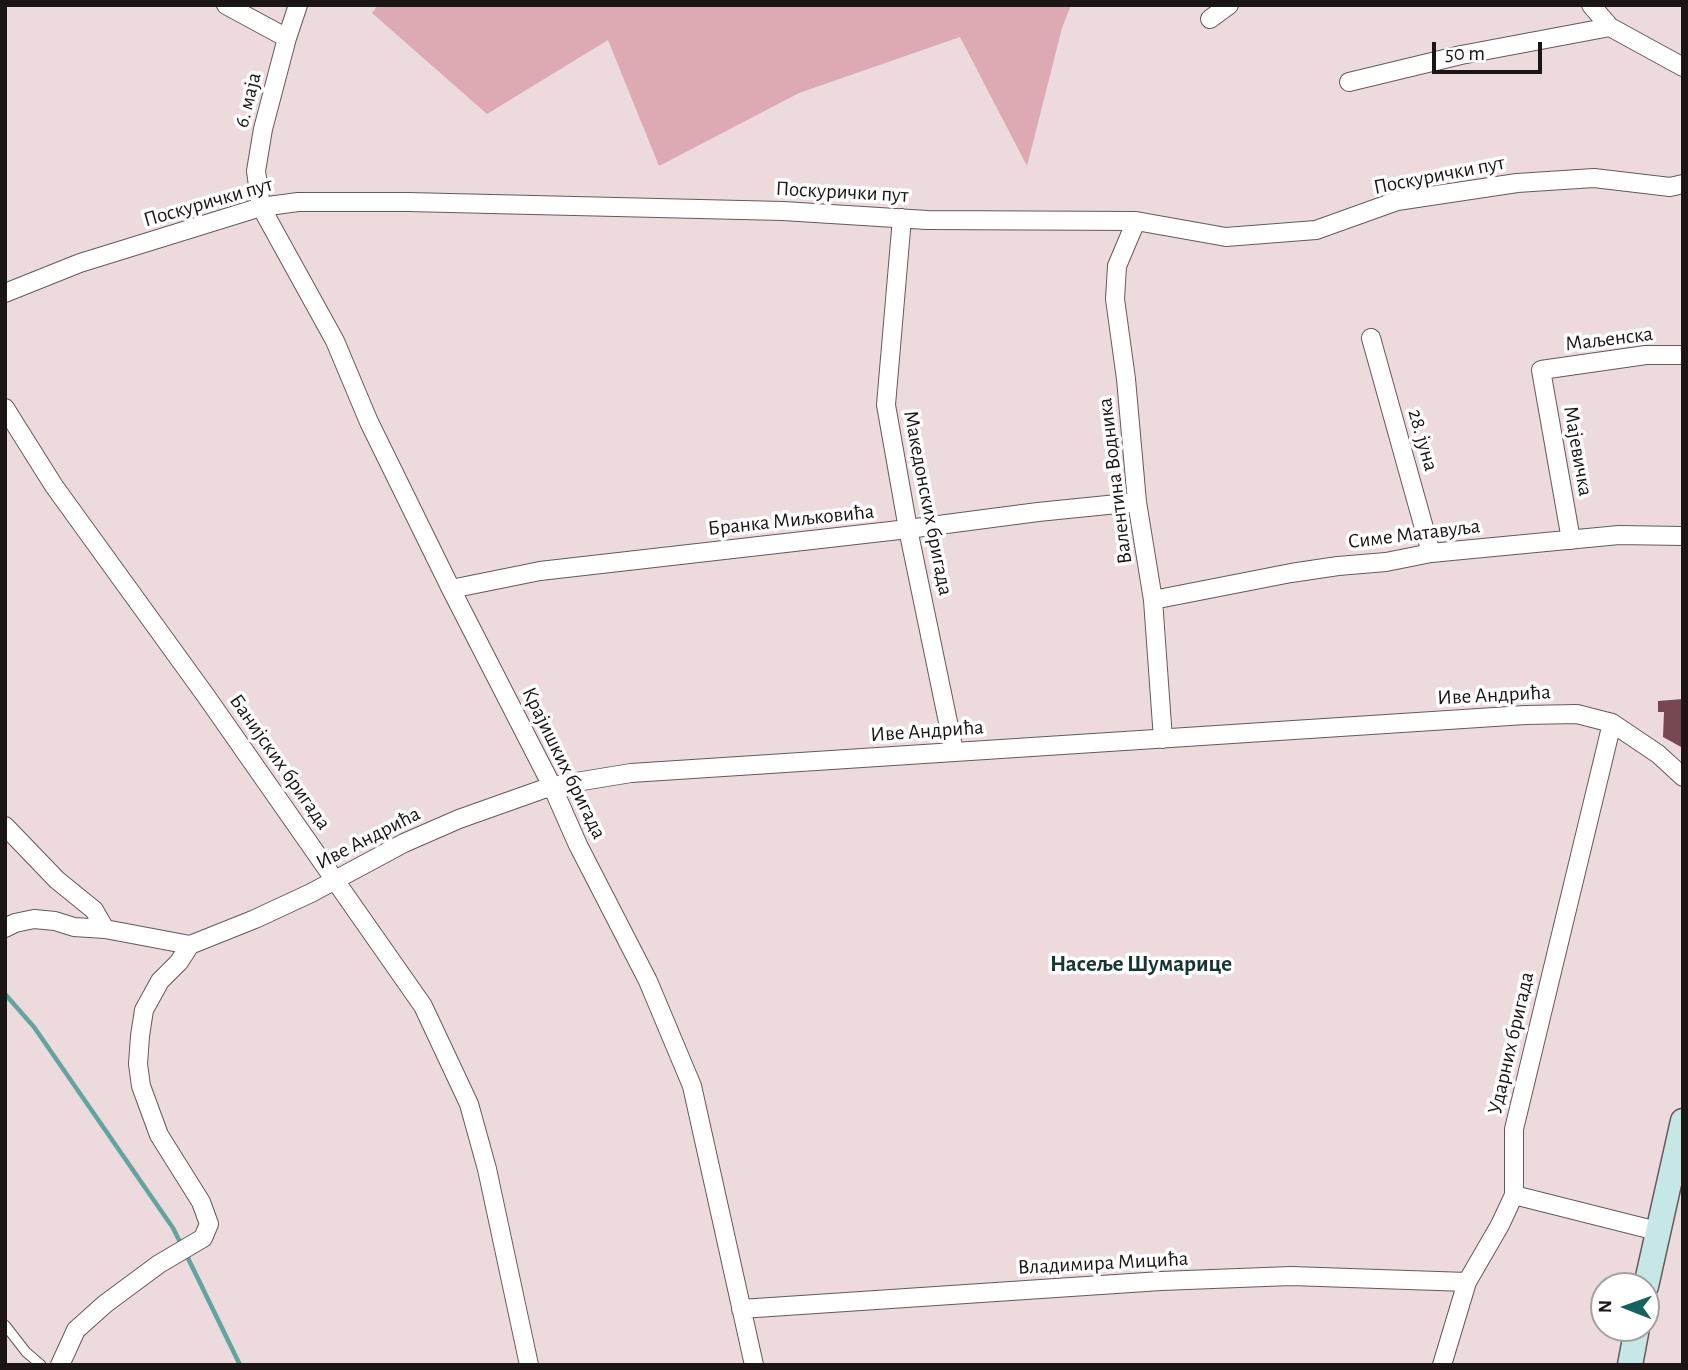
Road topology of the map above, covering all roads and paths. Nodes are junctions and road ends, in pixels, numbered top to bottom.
1 (226, 5) edge
2 (298, 5) edge
3 (1229, 5) edge
4 (1591, 5) edge
5 (1210, 19) dead end
6 (1610, 27) junction
7 (287, 38) junction
8 (1683, 67) edge
9 (1349, 82) dead end
10 (1683, 184) edge
11 (261, 207) junction
12 (901, 218) junction
13 (1136, 220) junction
14 (5, 293) edge
15 (1371, 338) dead end
16 (1683, 355) edge
17 (1541, 370) joint
18 (5, 408) edge
19 (1137, 502) junction
20 (908, 529) junction
21 (1683, 536) edge
22 (1571, 540) junction
23 (1431, 554) junction
24 (451, 589) junction
25 (1153, 600) junction
26 (1612, 723) junction
27 (1163, 739) junction
28 (954, 751) junction
29 (1683, 777) edge
30 (552, 786) junction
31 (5, 826) edge
32 (337, 880) junction
33 (5, 928) edge
34 (105, 929) junction
35 (190, 945) junction
36 (1683, 1121) edge
37 (1679, 1154) edge
38 (1514, 1195) junction
39 (1657, 1231) junction
40 (1649, 1272) edge
41 (1468, 1282) junction
42 (741, 1309) junction
43 (5, 1325) edge
44 (1634, 1342) edge
45 (41, 1365) edge
46 (61, 1365) edge
47 (529, 1365) edge
48 (754, 1365) edge
49 (1442, 1365) edge
50 (1630, 1365) edge

1 - 7 street
2 - 7 street, 6. маја
3 - 5 street
4 - 6 street
6 - 8 street
6 - 9 street
7 - 11 street, 6. маја
10 - 13 street, Поскурички пут
11 - 12 street, Поскурички пут
11 - 14 street, Поскурички пут
11 - 24 street, Крајишких бригада
12 - 13 street, Поскурички пут
12 - 20 street, Македонских бригада
13 - 19 street, Валентина Водника
15 - 23 street, 28. јуна
16 - 17 street, Маљенска
17 - 22 street, Мајевичка
18 - 32 street, Банијских бригада
19 - 20 street, Бранка Миљковића
19 - 25 street, Валентина Водника
20 - 24 street, Бранка Миљковића
20 - 28 street, Македонских бригада
21 - 22 street, Симе Матавуља
22 - 23 street, Симе Матавуља
23 - 25 street, Симе Матавуља
24 - 30 street, Крајишких бригада
25 - 27 street, Валентина Водника
26 - 27 street, Иве Андрића
26 - 29 street, Иве Андрића
26 - 38 street, Ударних бригада
27 - 28 street, Иве Андрића
28 - 30 street, Иве Андрића
30 - 32 street, Иве Андрића
30 - 42 street, Крајишких бригада
31 - 34 street
32 - 35 street, Иве Андрића
32 - 47 street, Банијских бригада
33 - 34 street
34 - 35 street
35 - 46 street, Иве Андрића
36 - 37 main road
37 - 39 main road
38 - 39 street
38 - 41 street, Ударних бригада
39 - 40 main road
41 - 42 street, Владимира Мицића
41 - 49 street, Ударних бригада
42 - 48 street, Крајишких бригада
43 - 45 lane
44 - 50 main road

